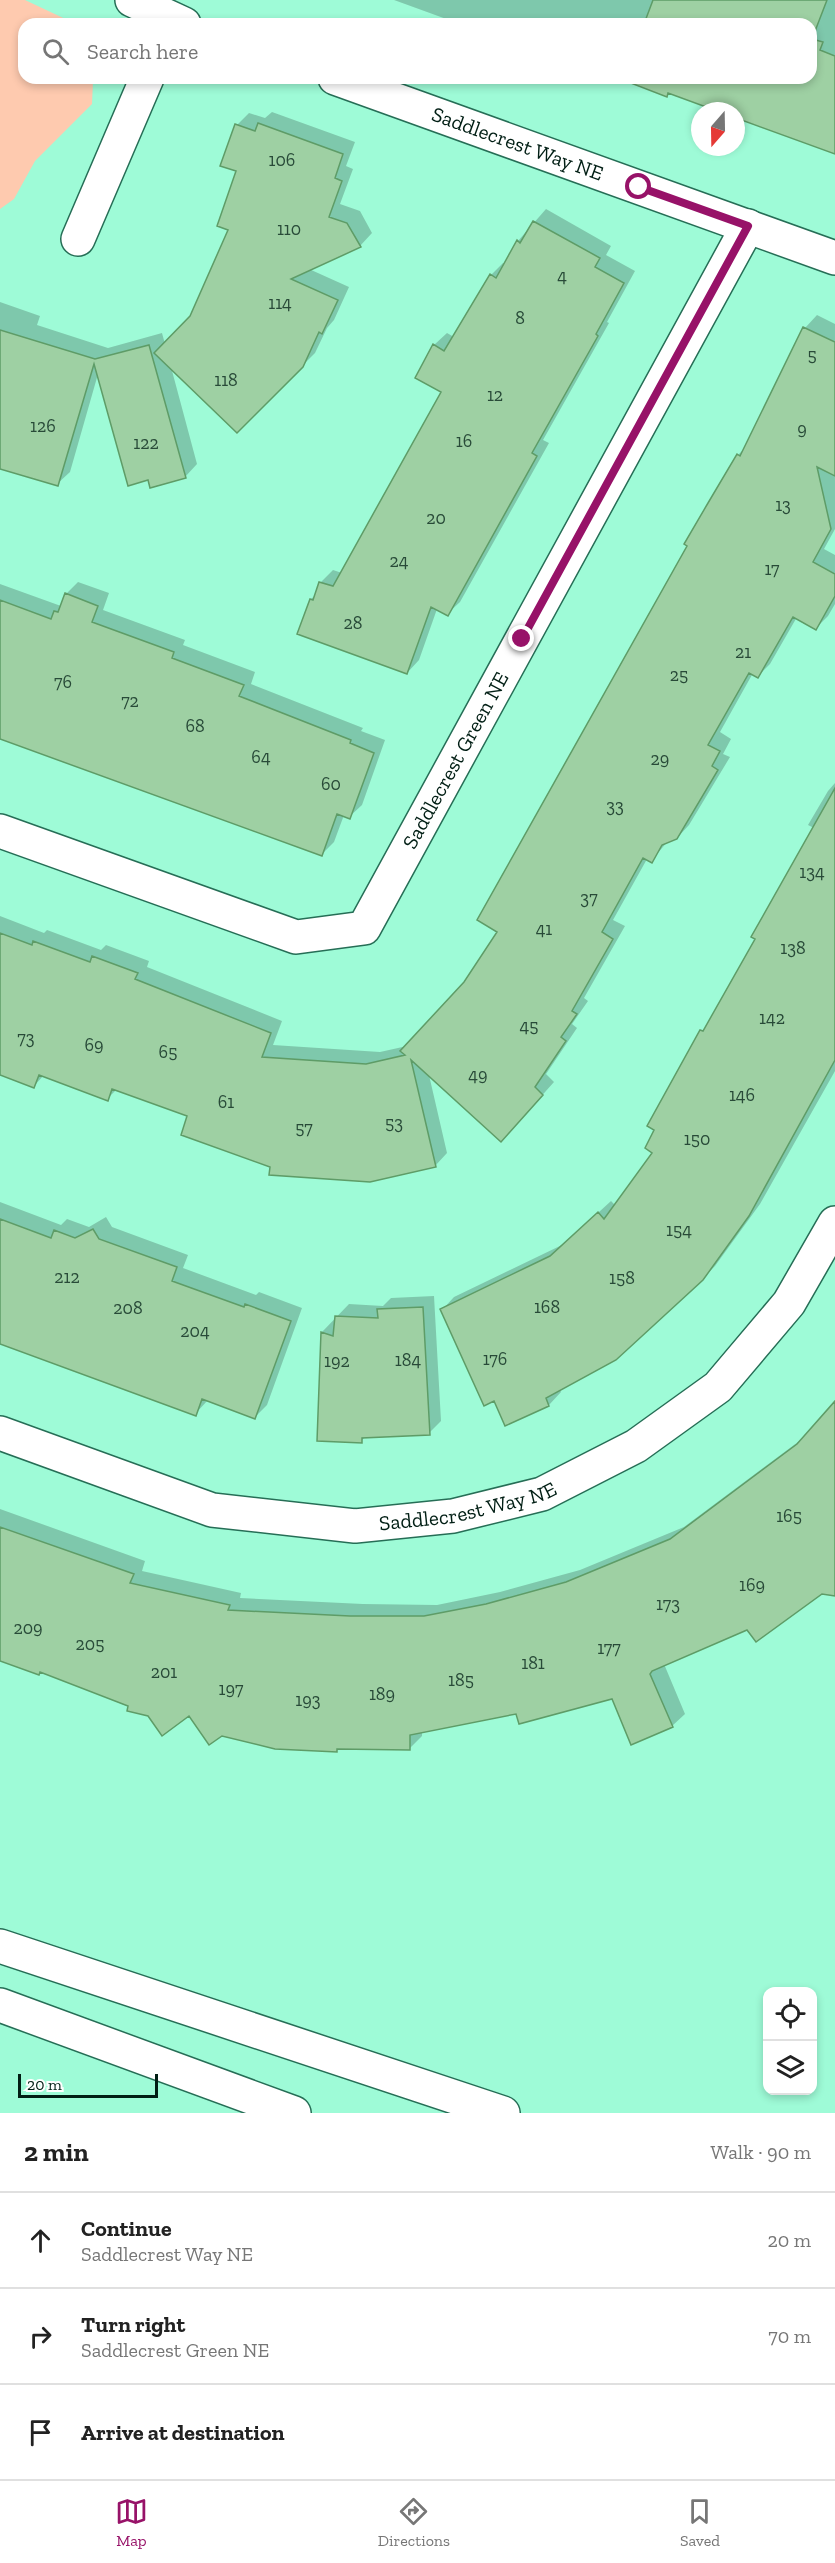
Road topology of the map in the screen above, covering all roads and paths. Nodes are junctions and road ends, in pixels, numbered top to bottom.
1 (132, 0) edge
2 (166, 18) edge
3 (144, 84) edge
4 (352, 84) edge
5 (748, 226) junction
6 (78, 239) dead end
7 (835, 258) edge
8 (0, 831) edge
9 (835, 1223) edge
10 (0, 1433) edge
11 (0, 1946) edge
12 (0, 2005) edge
13 (294, 2113) edge
14 (503, 2113) edge

1 - 2 street
3 - 6 street
4 - 5 street, Saddlecrest Way NE
5 - 7 street, Saddlecrest Way NE
5 - 8 street, Saddlecrest Green NE
9 - 10 street, Saddlecrest Way NE
11 - 14 street
12 - 13 street

